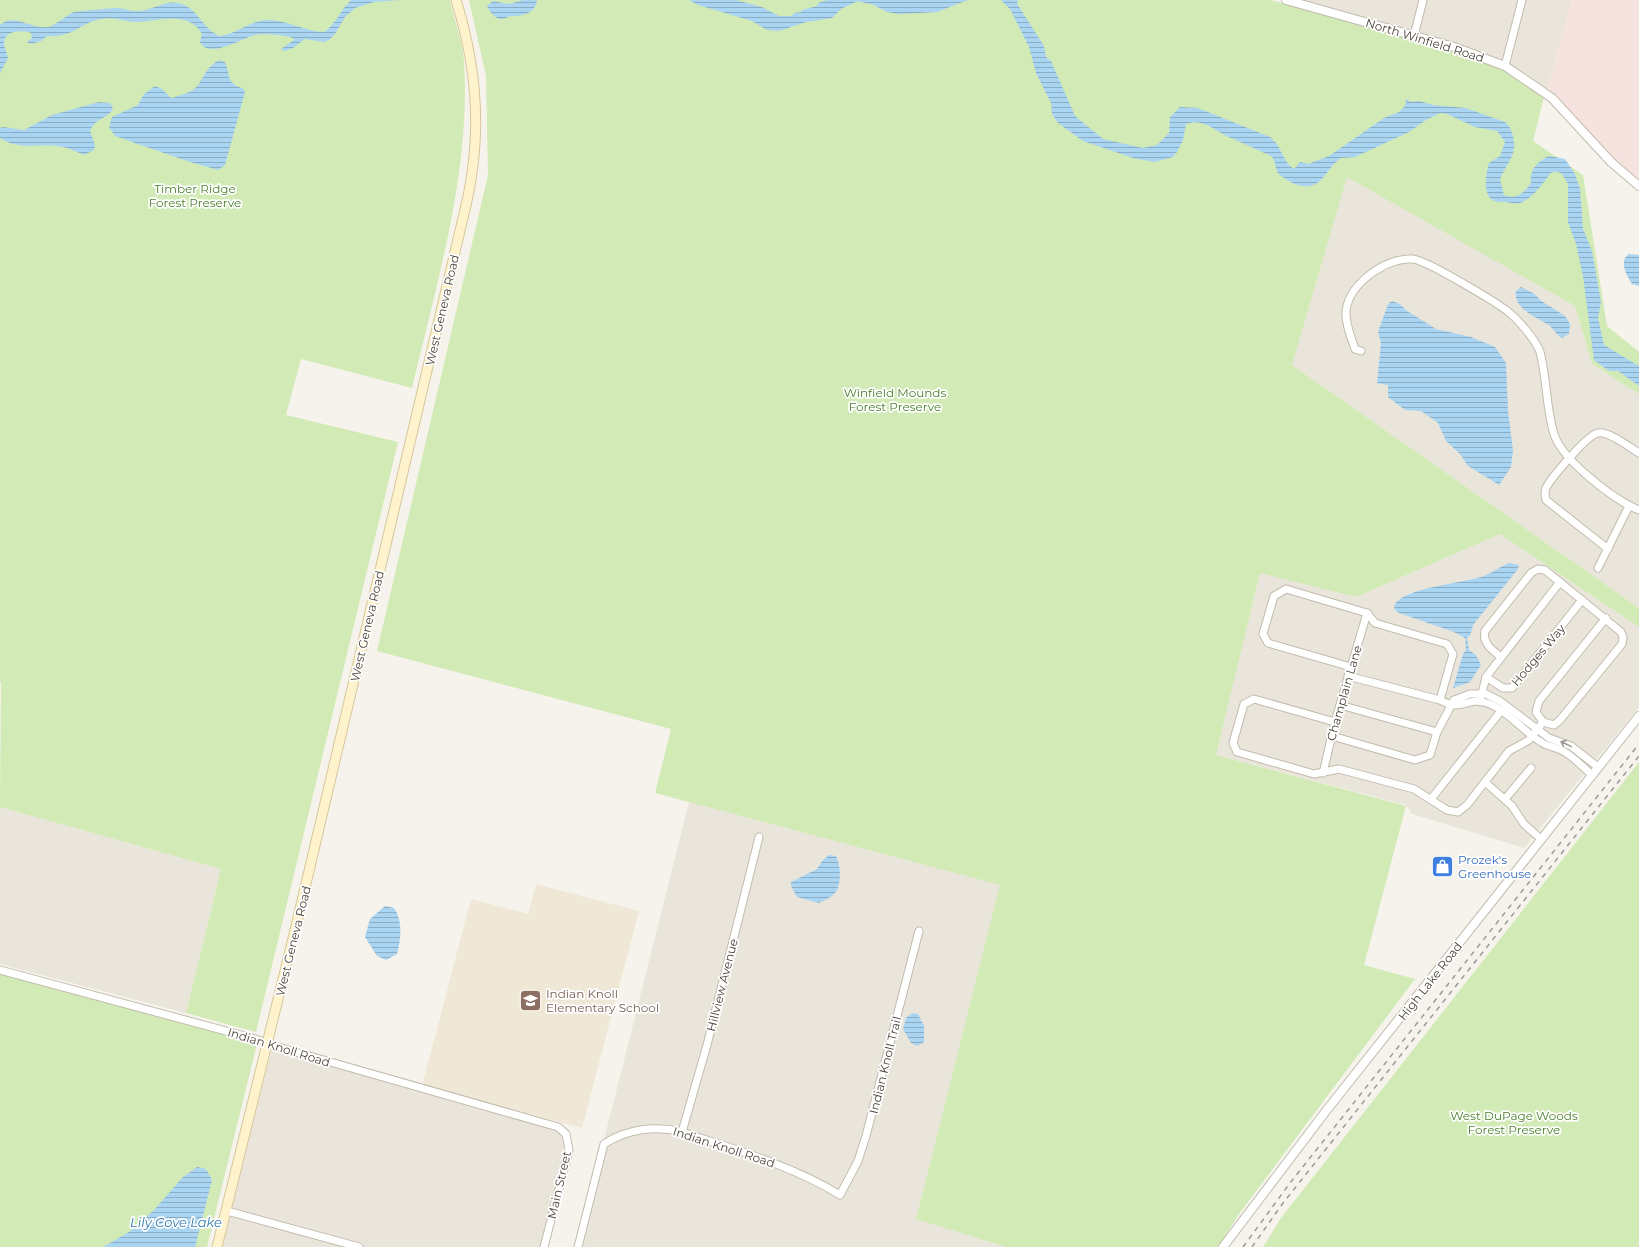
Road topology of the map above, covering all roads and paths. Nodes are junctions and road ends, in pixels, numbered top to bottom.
1 (456, 0) edge
2 (1286, 0) edge
3 (1423, 0) edge
4 (1522, 0) edge
5 (1414, 36) junction
6 (1505, 66) junction
7 (1639, 186) edge
8 (1361, 351) dead end
9 (1639, 453) edge
10 (1569, 458) junction
11 (1629, 506) junction
12 (1639, 510) edge
13 (1608, 549) junction
14 (1598, 568) dead end
15 (1560, 582) junction
16 (1582, 600) junction
17 (1367, 613) junction
18 (1606, 618) junction
19 (1501, 657) junction
20 (1351, 667) junction
21 (1348, 676) junction
22 (1486, 677) junction
23 (1481, 693) junction
24 (1440, 700) junction
25 (1481, 702) junction
26 (1340, 704) junction
27 (1450, 706) junction
28 (1501, 711) junction
29 (1639, 716) edge
30 (1335, 722) junction
31 (1543, 722) junction
32 (1537, 729) junction
33 (1436, 732) junction
34 (1332, 736) junction
35 (1532, 736) junction
36 (1598, 767) junction
37 (1531, 768) dead end
38 (1323, 773) junction
39 (1592, 775) junction
40 (1485, 782) junction
41 (1505, 799) junction
42 (1431, 800) junction
43 (759, 837) dead end
44 (1541, 839) junction
45 (919, 931) dead end
46 (0, 970) edge
47 (268, 1043) junction
48 (558, 1127) joint
49 (682, 1132) junction
50 (840, 1195) joint
51 (227, 1211) junction
52 (217, 1247) edge
53 (358, 1247) edge
54 (544, 1247) edge
55 (578, 1247) edge
56 (1223, 1247) edge

1 - 47 main road, West Geneva Road
2 - 5 street, North Winfield Road
3 - 5 street
4 - 6 street
5 - 6 street, North Winfield Road
6 - 7 street, North Winfield Road
8 - 10 street
9 - 10 street
10 - 11 street
10 - 13 street
11 - 12 street
11 - 13 street
13 - 14 street
15 - 16 street
15 - 19 street
15 - 19 street
16 - 18 street
16 - 22 street, Hodges Way
17 - 20 street, Champlain Lane
17 - 20 street
17 - 24 street
18 - 31 street
18 - 31 street
19 - 22 street
20 - 21 street, Champlain Lane
21 - 24 street
21 - 26 street, Champlain Lane
22 - 23 street
23 - 25 street
23 - 27 street
23 - 32 street
24 - 27 street
25 - 27 street
25 - 28 street
26 - 30 street, Champlain Lane
26 - 33 street
27 - 33 street
28 - 35 street
28 - 42 street
29 - 36 street, High Lake Road
30 - 34 street, Champlain Lane
30 - 38 street
31 - 32 street
32 - 35 street
36 -> 32 street
33 - 34 street
34 - 38 street, Champlain Lane
35 - 39 street
35 - 40 street
36 - 39 street, High Lake Road
37 - 41 street
38 - 42 street
39 - 44 street, High Lake Road
40 - 41 street
40 - 42 street
41 - 44 street
43 - 49 street, Hillview Avenue
44 - 56 street, High Lake Road
45 - 50 street, Indian Knoll Trail
46 - 47 street, Indian Knoll Road
47 - 48 street, Indian Knoll Road
47 - 51 main road, West Geneva Road
48 - 54 street, Main Street
49 - 50 street, Indian Knoll Road
49 - 55 street, Indian Knoll Road
51 - 52 main road, West Geneva Road
51 - 53 street

